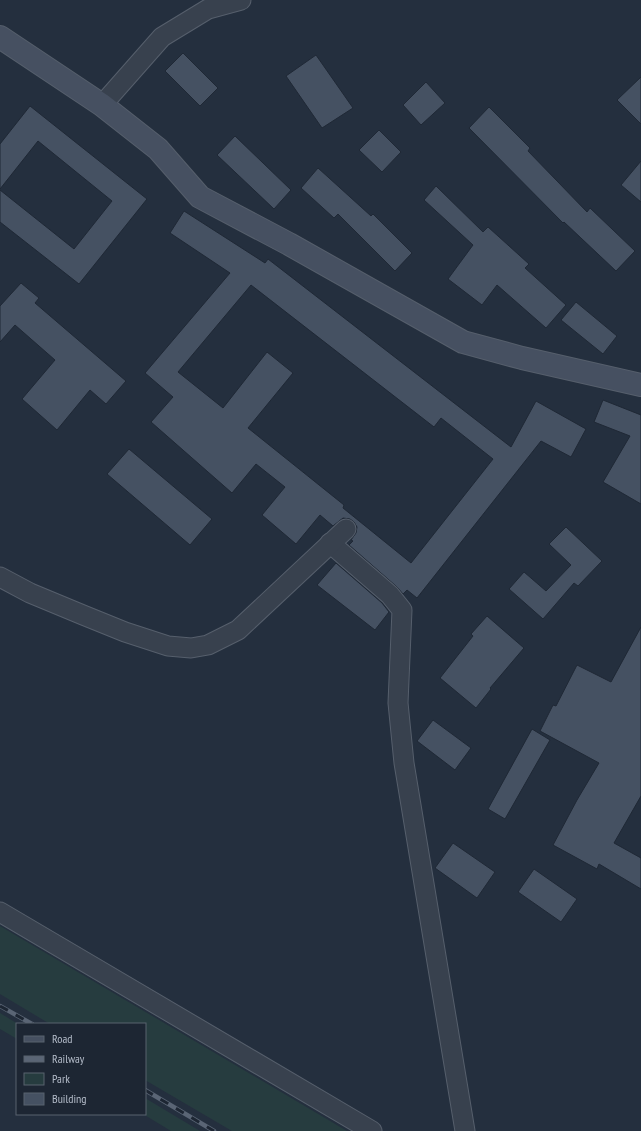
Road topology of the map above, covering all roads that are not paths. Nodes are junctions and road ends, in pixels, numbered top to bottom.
1 (241, 0) edge
2 (0, 37) edge
3 (102, 105) junction
4 (641, 385) edge
5 (346, 529) dead end
6 (330, 544) junction
7 (0, 578) edge
8 (0, 912) edge
9 (372, 1131) edge
10 (465, 1131) edge

1 - 3 street
2 - 3 street
3 - 4 street
5 - 6 street
6 - 7 street
6 - 10 street
8 - 9 street

